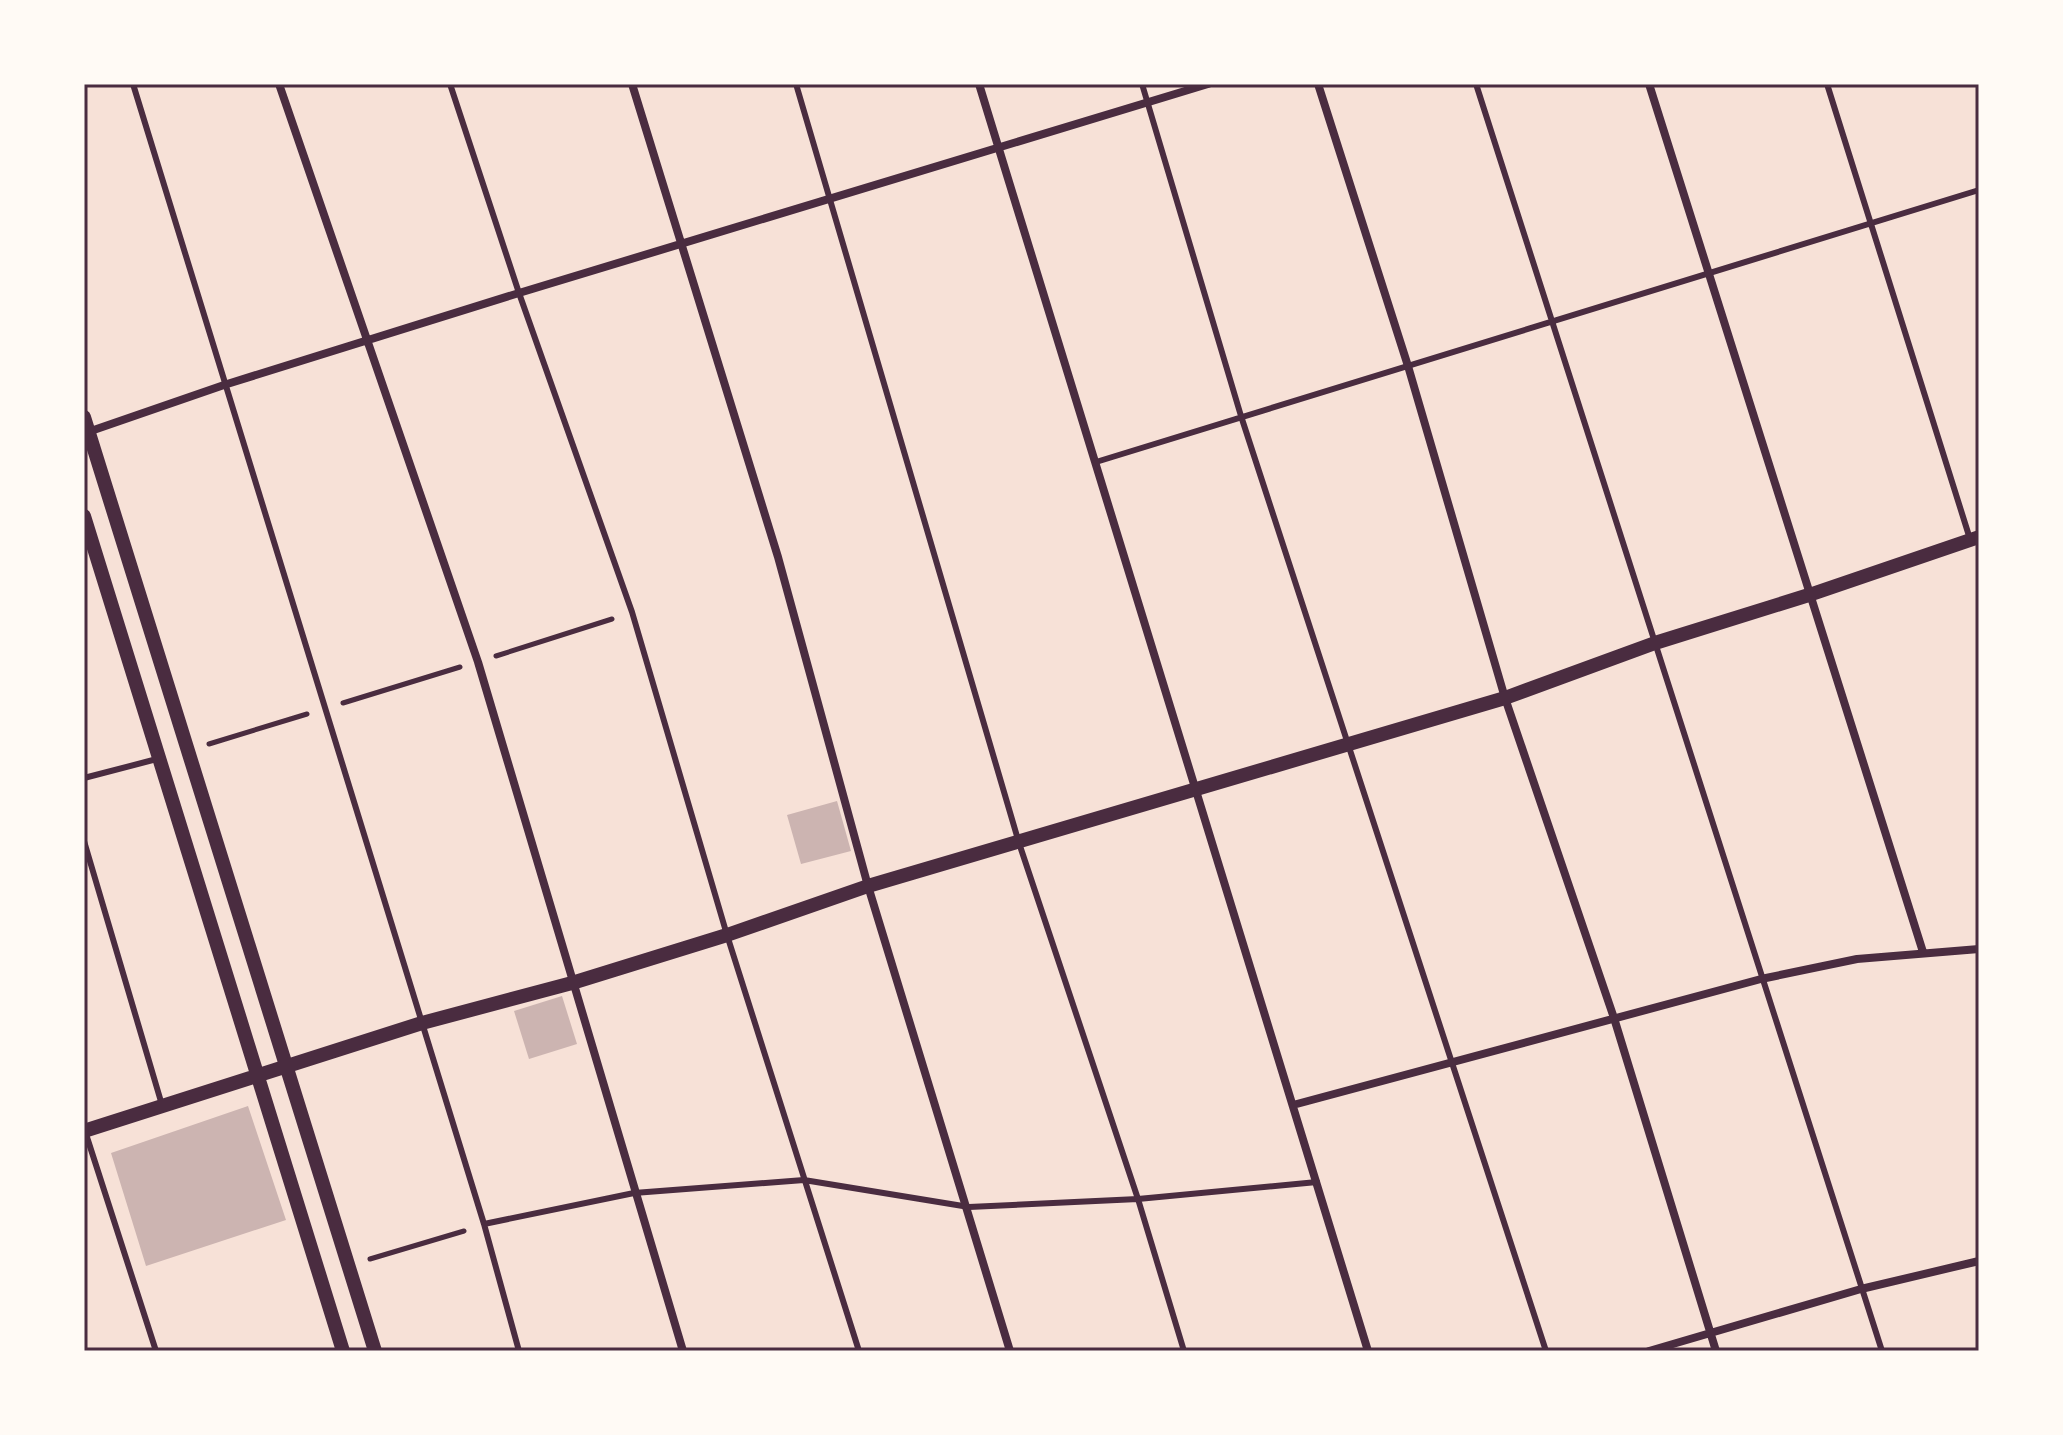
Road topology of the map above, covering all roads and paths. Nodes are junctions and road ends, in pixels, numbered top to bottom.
1 (133, 84) edge
2 (279, 84) edge
3 (450, 84) edge
4 (632, 84) edge
5 (796, 84) edge
6 (979, 84) edge
7 (1142, 84) edge
8 (1208, 84) edge
9 (1318, 84) edge
10 (1476, 84) edge
11 (1649, 84) edge
12 (1827, 84) edge
13 (1147, 101) junction
14 (998, 146) junction
15 (1979, 190) edge
16 (832, 197) junction
17 (1870, 223) junction
18 (681, 244) junction
19 (1707, 273) junction
20 (519, 293) junction
21 (1552, 321) junction
22 (367, 341) junction
23 (1408, 366) junction
24 (224, 385) junction
25 (1241, 416) junction
26 (85, 428) edge
27 (1096, 462) junction
28 (84, 516) edge
29 (1974, 538) edge
30 (1812, 594) junction
31 (632, 612) junction
32 (1655, 643) junction
33 (478, 662) junction
34 (1505, 698) junction
35 (325, 708) junction
36 (1348, 745) junction
37 (189, 750) junction
38 (157, 759) junction
39 (84, 778) edge
40 (1196, 791) junction
41 (84, 841) edge
42 (1019, 843) junction
43 (868, 886) junction
44 (727, 935) junction
45 (1979, 949) edge
46 (1923, 952) junction
47 (1761, 979) junction
48 (572, 983) junction
49 (1614, 1018) junction
50 (422, 1023) junction
51 (1450, 1061) junction
52 (289, 1067) junction
53 (260, 1078) junction
54 (162, 1105) junction
55 (1293, 1105) junction
56 (85, 1131) edge
57 (804, 1180) junction
58 (1317, 1182) junction
59 (634, 1193) junction
60 (1138, 1199) junction
61 (969, 1207) junction
62 (484, 1224) junction
63 (1979, 1261) edge
64 (347, 1266) junction
65 (1861, 1289) junction
66 (1711, 1332) junction
67 (156, 1351) edge
68 (343, 1351) edge
69 (375, 1351) edge
70 (519, 1351) edge
71 (683, 1351) edge
72 (859, 1351) edge
73 (1010, 1351) edge
74 (1184, 1351) edge
75 (1368, 1351) edge
76 (1546, 1351) edge
77 (1649, 1351) edge
78 (1716, 1351) edge
79 (1882, 1351) edge

1 - 24 lane
2 - 22 street
3 - 20 lane
4 - 18 street
5 - 16 lane
6 - 14 street
7 - 13 lane
8 - 13 street
9 - 23 street
10 - 21 lane
11 - 19 street
12 - 17 lane
13 - 14 street
13 - 25 lane
14 - 16 street
14 - 27 street
15 - 17 lane
16 - 18 street
16 - 42 lane
17 - 19 lane
17 - 29 lane
18 - 20 street
18 - 43 street
19 - 21 lane
19 - 30 street
20 - 22 street
20 - 31 lane
21 - 23 lane
21 - 32 lane
22 - 24 street
22 - 33 street
23 - 25 lane
23 - 34 street
24 - 26 street
24 - 35 lane
25 - 27 lane
25 - 36 lane
26 - 37 street
27 - 40 street
28 - 38 street
29 - 30 street
30 - 32 street
30 - 46 street
31 - 33 path
31 - 44 lane
32 - 34 street
32 - 47 lane
33 - 35 path
33 - 48 street
34 - 36 street
34 - 49 street
35 - 37 path
35 - 50 lane
36 - 40 street
36 - 51 lane
37 - 52 street
38 - 39 lane
38 - 53 street
40 - 42 street
40 - 55 street
41 - 54 lane
42 - 43 street
42 - 60 lane
43 - 44 street
43 - 61 street
44 - 48 street
44 - 57 lane
45 - 46 street
46 - 47 street
47 - 49 street
47 - 65 lane
48 - 50 street
48 - 59 street
49 - 51 street
49 - 66 street
50 - 52 street
50 - 62 lane
51 - 55 street
51 - 76 lane
52 - 53 street
52 - 64 street
53 - 54 street
53 - 68 street
54 - 56 street
55 - 58 street
56 - 67 lane
57 - 59 lane
57 - 61 lane
57 - 72 lane
58 - 60 lane
58 - 75 street
59 - 62 lane
59 - 71 street
60 - 61 lane
60 - 74 lane
61 - 73 street
62 - 64 path
62 - 70 lane
63 - 65 street
64 - 69 street
65 - 66 street
65 - 79 lane
66 - 77 street
66 - 78 street

